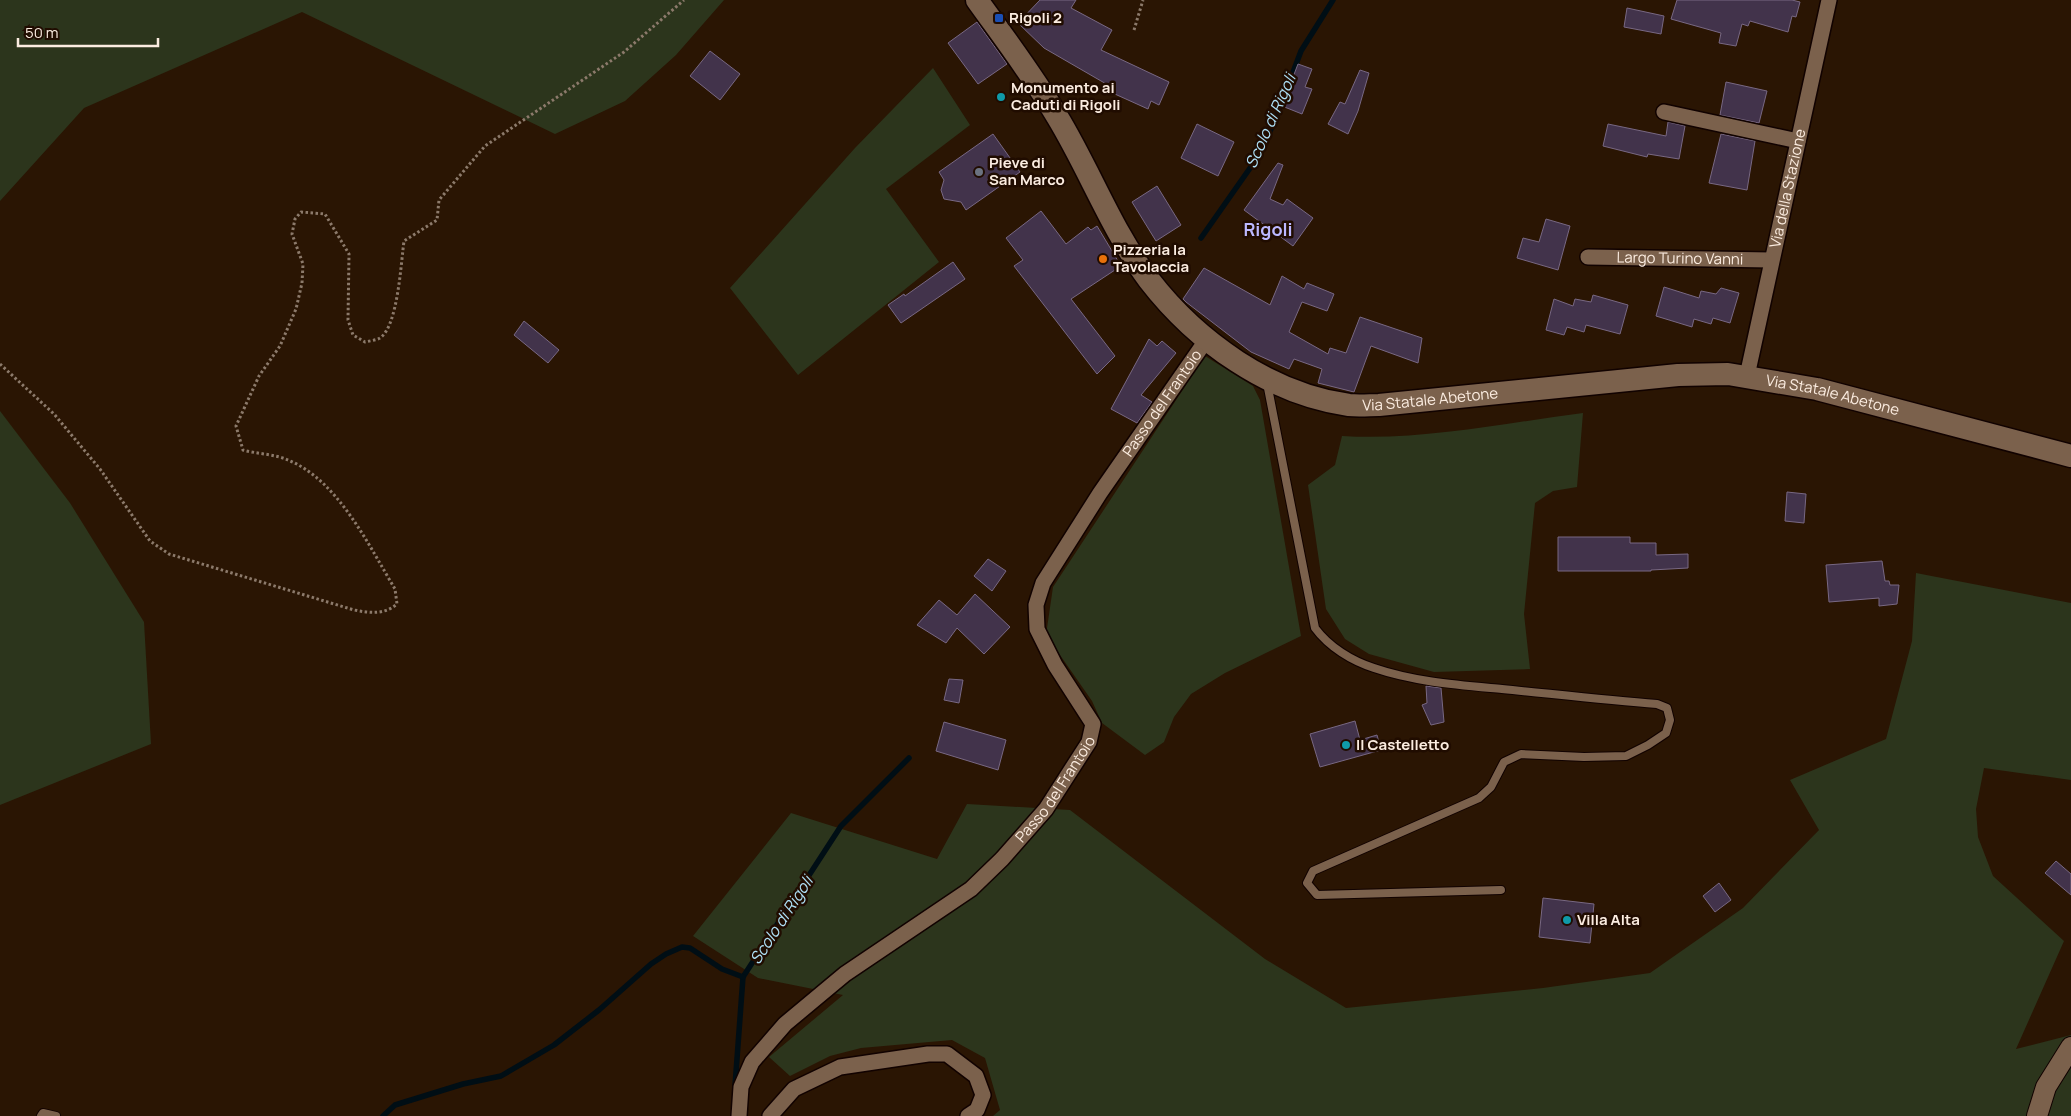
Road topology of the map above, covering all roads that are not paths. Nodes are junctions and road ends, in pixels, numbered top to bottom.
1 (977, 0) edge
2 (1829, 0) edge
3 (1664, 112) dead end
4 (1798, 141) junction
5 (1588, 257) dead end
6 (1771, 260) junction
7 (1206, 339) junction
8 (1747, 376) junction
9 (1266, 379) junction
10 (2071, 456) edge
11 (1501, 890) dead end
12 (2071, 1047) edge
13 (41, 1116) edge
14 (56, 1116) edge
15 (739, 1116) edge
16 (770, 1116) edge
17 (968, 1116) edge
18 (2037, 1116) edge

1 - 7 main road, Via Statale Abetone
2 - 4 street, Via della Stazione
3 - 4 street
4 - 6 street, Via della Stazione
5 - 6 street, Largo Turino Vanni
6 - 8 street, Via della Stazione
7 - 9 main road, Via Statale Abetone
7 - 15 street, Passo del Frantoio
8 - 9 main road, Via Statale Abetone
8 - 10 main road, Via Statale Abetone
9 - 11 lane
12 - 18 street
13 - 14 lane
16 - 17 street

